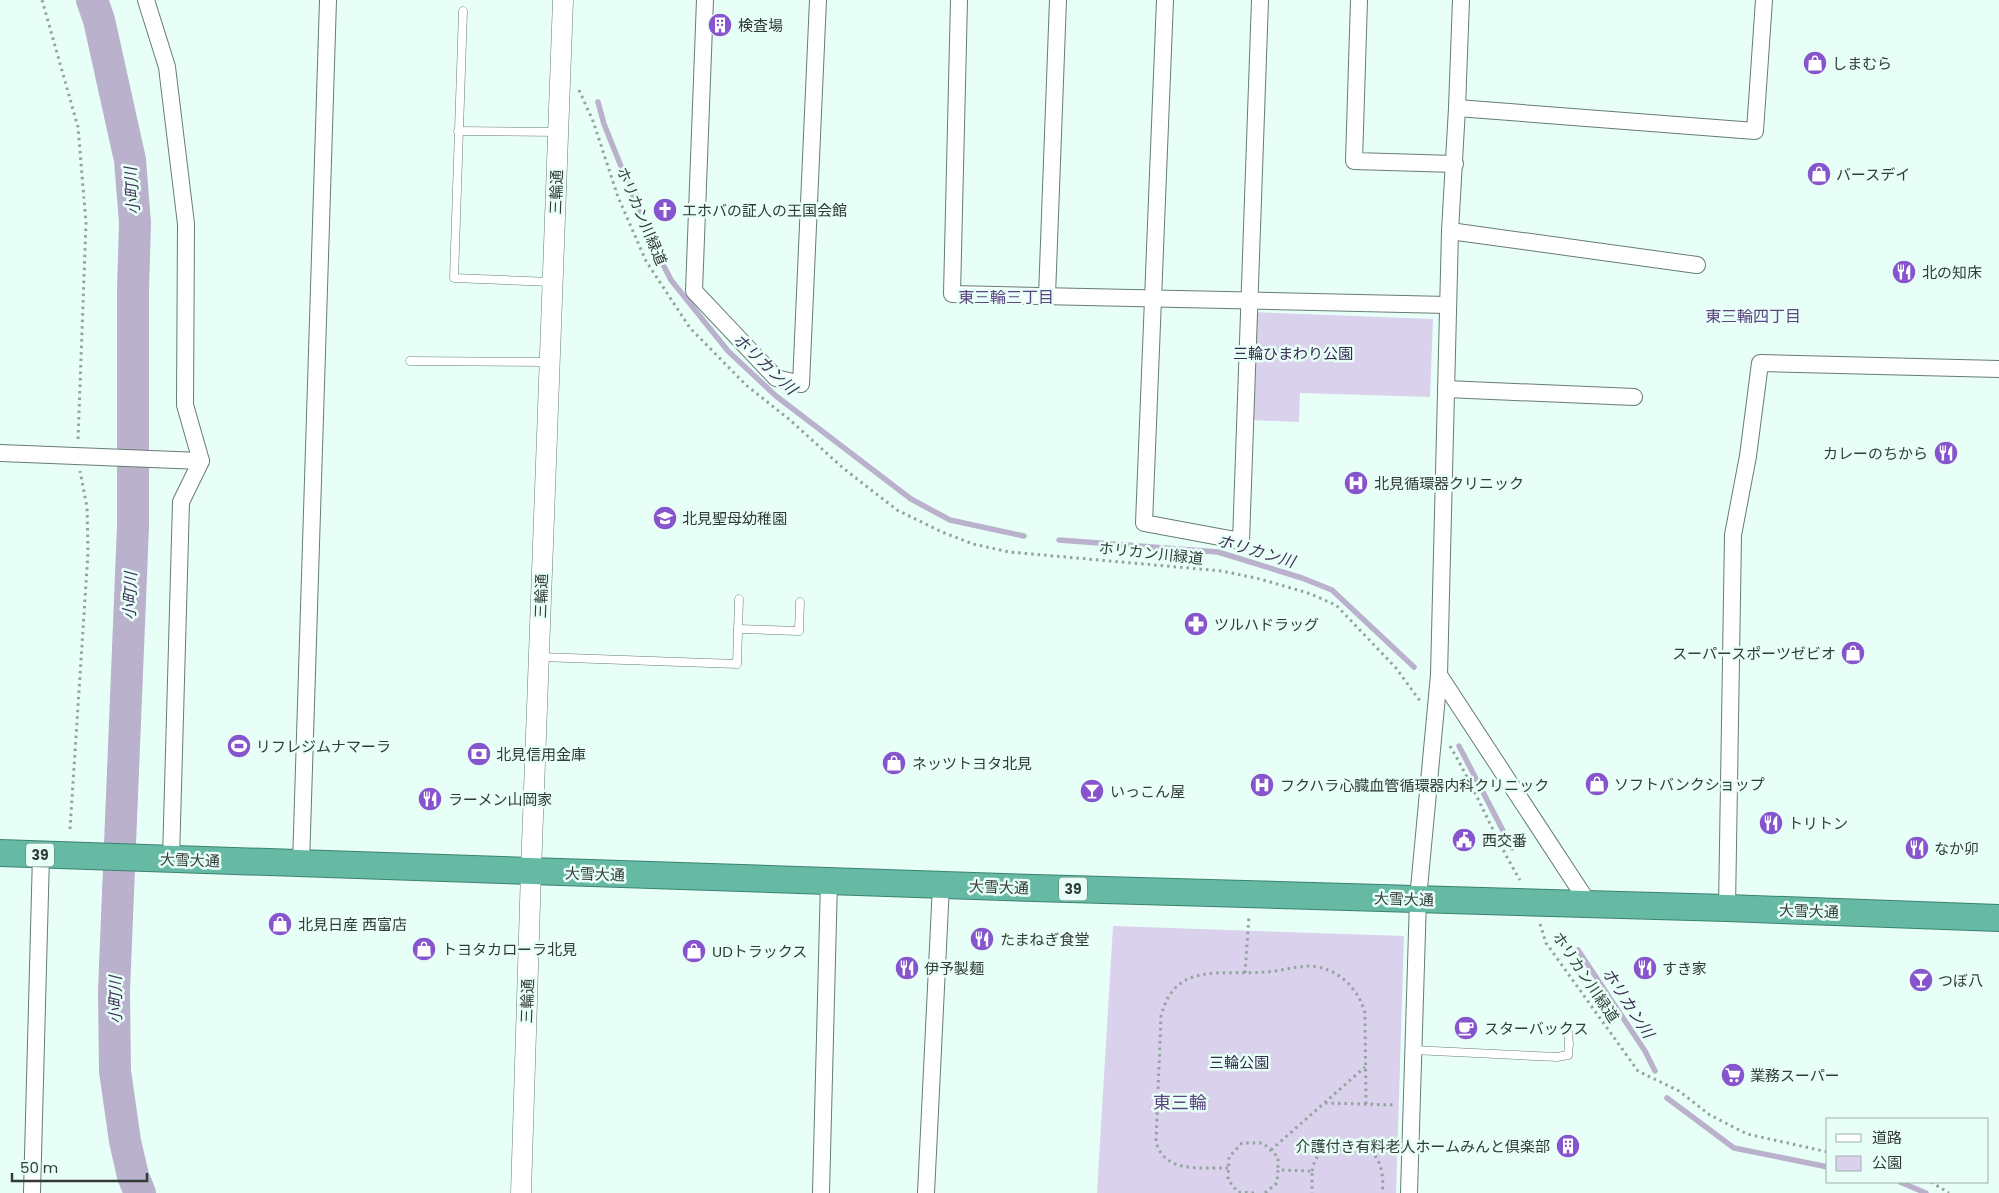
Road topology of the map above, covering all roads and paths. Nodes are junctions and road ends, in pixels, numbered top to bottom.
1 (42, 0) edge
2 (146, 0) edge
3 (328, 0) edge
4 (563, 0) edge
5 (705, 0) edge
6 (818, 0) edge
7 (959, 0) edge
8 (1058, 0) edge
9 (1165, 0) edge
10 (1260, 0) edge
11 (1359, 0) edge
12 (1461, 0) edge
13 (1764, 0) edge
14 (463, 11) dead end
15 (577, 88) dead end
16 (1458, 108) junction
17 (458, 131) junction
18 (559, 132) junction
19 (1455, 164) junction
20 (1450, 231) junction
21 (1697, 265) dead end
22 (553, 282) junction
23 (1046, 296) junction
24 (1152, 299) junction
25 (1249, 300) junction
26 (1448, 305) junction
27 (410, 361) dead end
28 (550, 362) junction
29 (1999, 369) edge
30 (1446, 389) junction
31 (1634, 397) dead end
32 (0, 452) edge
33 (83, 456) junction
34 (202, 461) junction
35 (739, 599) dead end
36 (800, 602) dead end
37 (738, 629) junction
38 (539, 657) junction
39 (1438, 675) junction
40 (1435, 722) junction
41 (70, 829) dead end
42 (0, 853) edge
43 (41, 855) junction
44 (158, 859) junction
45 (301, 864) junction
46 (531, 871) junction
47 (829, 881) junction
48 (941, 885) junction
49 (1251, 894) junction
50 (1418, 899) junction
51 (1534, 902) junction
52 (1589, 904) junction
53 (1727, 908) junction
54 (1999, 918) edge
55 (1245, 973) junction
56 (1568, 1032) dead end
57 (1414, 1050) junction
58 (1365, 1066) junction
59 (1324, 1103) junction
60 (1366, 1105) junction
61 (1411, 1106) junction
62 (1272, 1150) junction
63 (1826, 1152) edge
64 (1228, 1168) junction
65 (1278, 1170) junction
66 (1312, 1171) junction
67 (1933, 1183) edge
68 (32, 1193) edge
69 (521, 1193) edge
70 (821, 1193) edge
71 (926, 1193) edge
72 (1252, 1193) edge
73 (1265, 1193) edge
74 (1312, 1193) edge
75 (1382, 1193) edge
76 (1409, 1193) edge
77 (1949, 1193) edge

1 - 33 path
2 - 34 street
3 - 45 street
4 - 18 street, 三輪通
5 - 6 street
7 - 23 street
8 - 23 street
9 - 24 street
10 - 25 street
11 - 19 street
12 - 16 street
13 - 16 street
14 - 17 lane
15 - 40 path, ホリカン川緑道
16 - 19 street
17 - 18 lane
17 - 22 lane
18 - 22 street, 三輪通
19 - 20 street
20 - 21 street
20 - 26 street
22 - 28 street, 三輪通
23 - 24 street
24 - 25 street
24 - 25 street
25 - 26 street
26 - 30 street
27 - 28 lane
28 - 38 street, 三輪通
29 - 53 street
30 - 31 street
30 - 39 street
32 - 33 street
33 - 34 street
33 - 41 path
34 - 44 street
35 - 37 lane
36 - 37 lane
37 - 38 lane
38 - 46 street, 三輪通
39 - 40 street
39 - 52 street
40 - 50 street
40 - 51 path, ホリカン川緑道
42 - 43 highway, 大雪大通 / 39
43 - 44 highway, 大雪大通 / 39
43 - 68 street
44 - 45 highway, 大雪大通 / 39
45 - 46 highway, 大雪大通 / 39
46 - 47 highway, 大雪大通 / 39
46 - 69 street, 三輪通
47 - 48 highway, 大雪大通 / 39
47 - 70 street
48 - 49 highway, 大雪大通 / 39
48 - 71 street
49 - 50 highway, 大雪大通 / 39
49 - 55 path
50 - 51 highway, 大雪大通 / 39
50 - 57 street
51 - 52 highway, 大雪大通 / 39
51 - 63 path, ホリカン川緑道
52 - 53 highway, 大雪大通 / 39
53 - 54 highway, 大雪大通 / 39
55 - 58 path
55 - 64 path
56 - 57 lane
57 - 61 street
58 - 59 path
58 - 60 path
59 - 60 path
59 - 62 path
60 - 61 path
61 - 76 street
62 - 64 path
62 - 65 path
64 - 72 path
65 - 66 path
65 - 73 path
66 - 74 path
66 - 75 path
67 - 77 path

